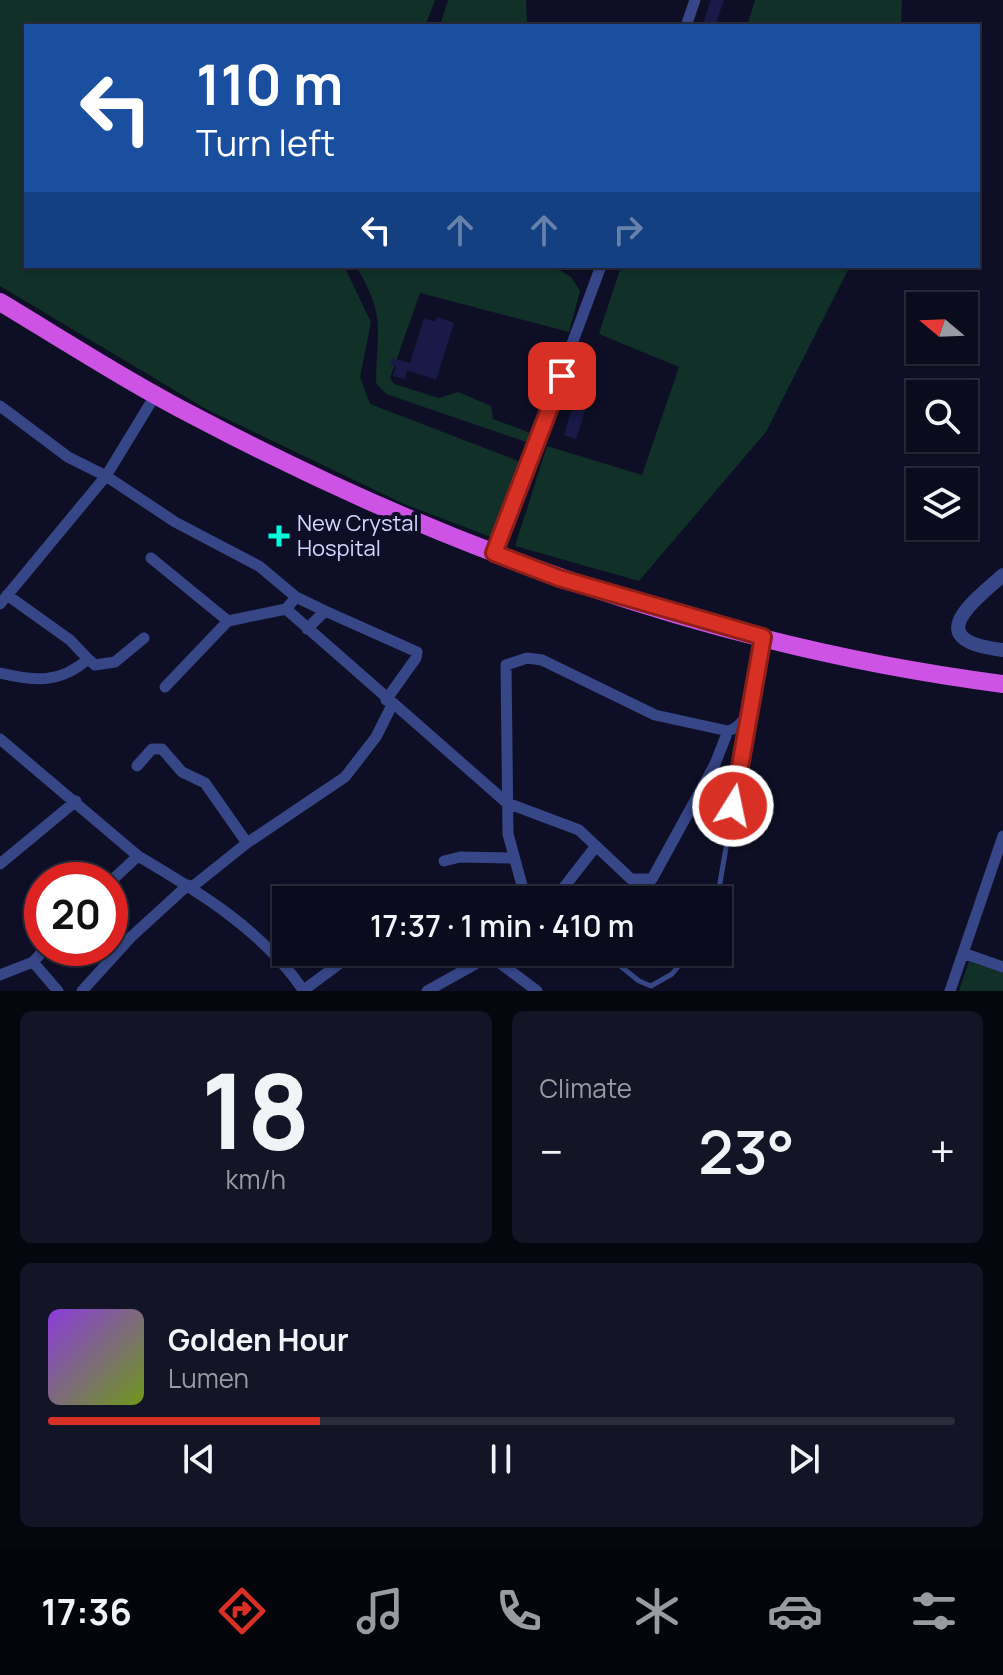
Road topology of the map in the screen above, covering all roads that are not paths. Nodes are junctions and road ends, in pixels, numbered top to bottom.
1 (695, 0) edge
2 (687, 24) edge
3 (600, 268) edge
4 (0, 302) edge
5 (156, 394) junction
6 (0, 406) edge
7 (106, 476) junction
8 (494, 553) junction
9 (151, 558) dead end
10 (1003, 575) edge
11 (296, 597) junction
12 (4, 600) edge
13 (286, 609) junction
14 (325, 611) junction
15 (228, 621) junction
16 (307, 629) junction
17 (763, 637) junction
18 (144, 638) dead end
19 (1003, 650) edge
20 (88, 659) junction
21 (0, 673) edge
22 (1003, 684) edge
23 (165, 687) dead end
24 (389, 702) junction
25 (749, 712) junction
26 (728, 731) junction
27 (0, 739) edge
28 (137, 766) dead end
29 (76, 801) junction
30 (507, 803) junction
31 (1003, 836) edge
32 (247, 843) junction
33 (596, 846) junction
34 (138, 856) junction
35 (513, 858) junction
36 (444, 861) dead end
37 (0, 864) edge
38 (128, 865) edge
39 (190, 886) junction
40 (522, 886) edge
41 (565, 886) edge
42 (719, 886) edge
43 (963, 953) junction
44 (24, 966) edge
45 (36, 966) edge
46 (336, 966) edge
47 (473, 966) edge
48 (509, 966) edge
49 (620, 966) edge
50 (679, 966) edge
51 (1003, 967) edge
52 (0, 975) edge
53 (304, 990) edge
54 (58, 991) edge
55 (82, 991) edge
56 (427, 991) edge
57 (537, 991) edge
58 (950, 991) edge

1 - 2 street
3 - 8 street
4 - 5 highway
5 - 7 street
5 - 8 highway
6 - 7 street
7 - 11 street
7 - 12 street
8 - 17 highway
9 - 15 street
10 - 19 street
11 - 13 street
11 - 14 street
12 - 20 street
13 - 15 street
13 - 16 street
14 - 16 street
14 - 24 street
15 - 23 street
16 - 24 street
17 - 22 highway
17 - 25 street
18 - 20 street
20 - 21 street
24 - 30 street
24 - 32 street
25 - 26 street
25 - 42 lane
26 - 30 street
26 - 33 street
27 - 29 street
28 - 32 street
29 - 34 street
29 - 37 street
30 - 33 street
30 - 35 street
31 - 43 street
32 - 39 street
33 - 41 street
34 - 38 street
34 - 39 street
35 - 36 street
35 - 40 street
39 - 53 street
39 - 55 street
43 - 51 street
43 - 58 street
44 - 52 street
45 - 54 street
46 - 53 street
47 - 56 street
48 - 57 street
49 - 50 lane

